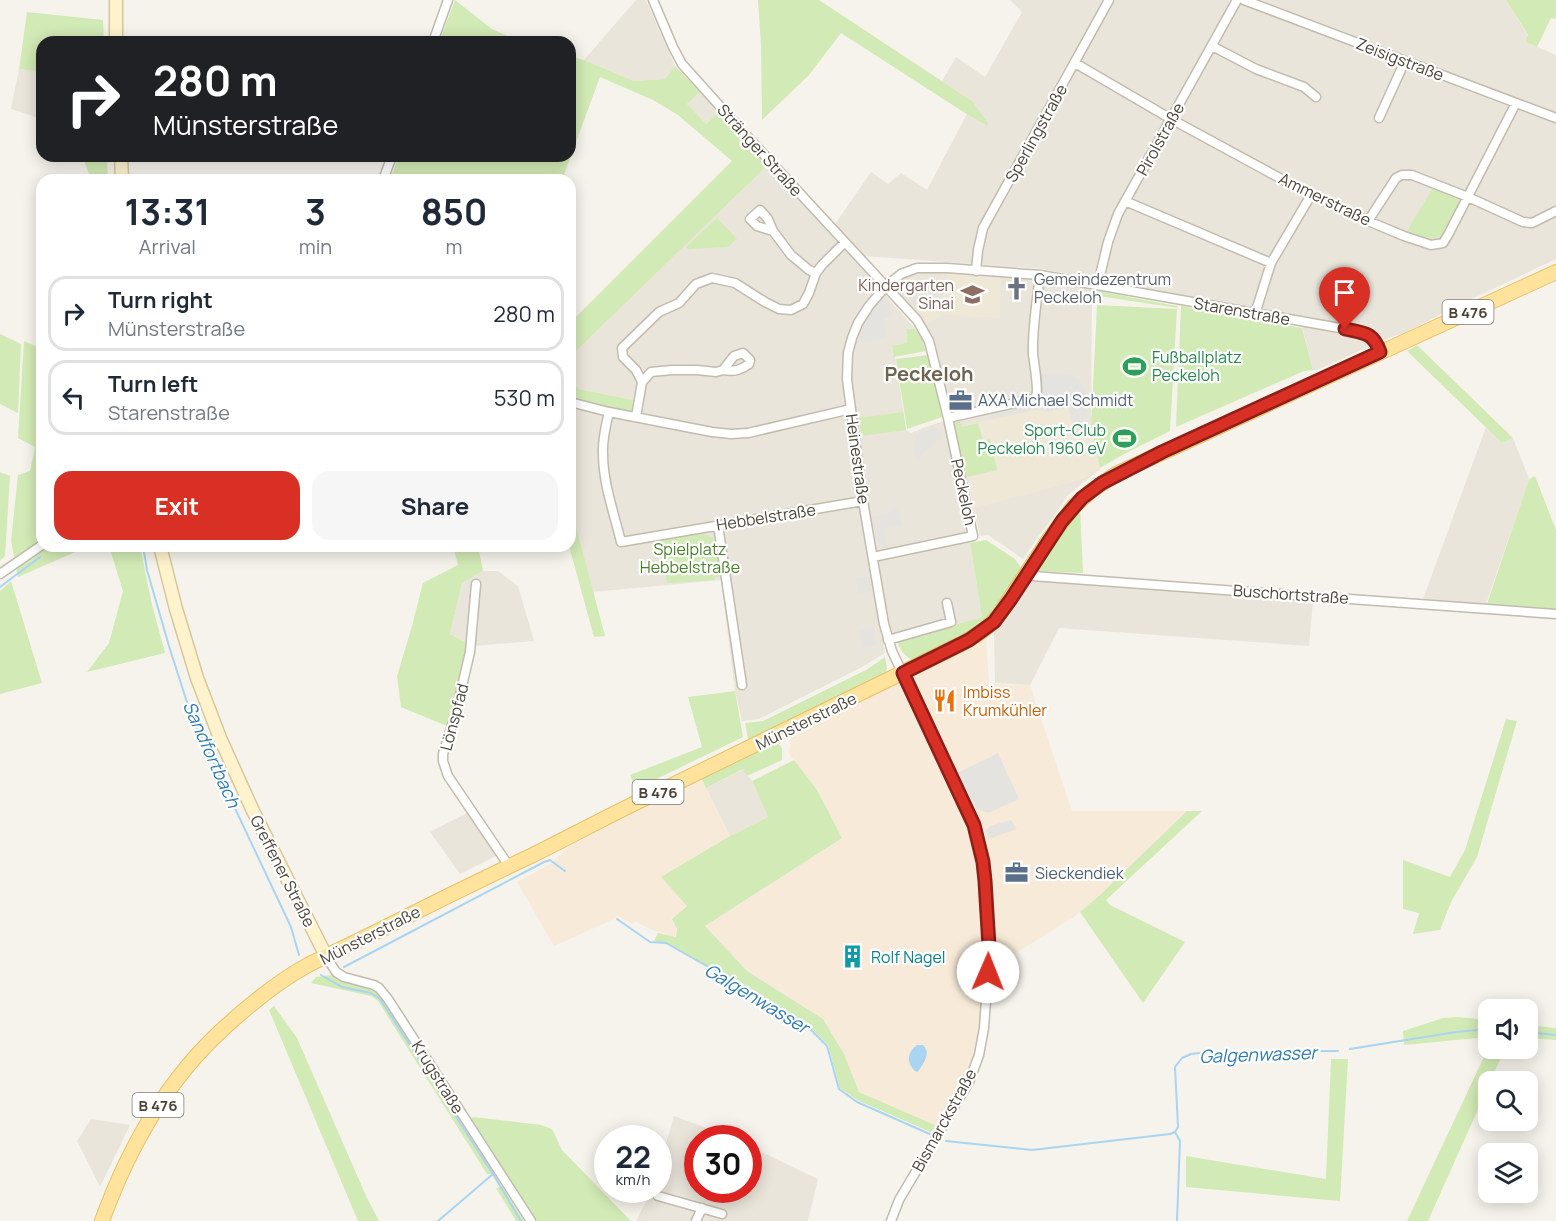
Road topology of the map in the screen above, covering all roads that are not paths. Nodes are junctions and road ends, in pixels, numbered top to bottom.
1 (116, 0) edge
2 (448, 0) edge
3 (653, 0) edge
4 (1109, 0) edge
5 (1238, 0) edge
6 (1244, 0) edge
7 (116, 36) edge
8 (435, 36) edge
9 (1212, 46) junction
10 (1405, 61) junction
11 (1075, 63) junction
12 (1316, 97) dead end
13 (1516, 103) junction
14 (1379, 118) dead end
15 (1556, 118) edge
16 (1172, 119) junction
17 (1311, 195) junction
18 (1468, 198) junction
19 (1125, 201) junction
20 (1556, 211) edge
21 (1368, 221) junction
22 (773, 231) dead end
23 (845, 242) junction
24 (1271, 263) junction
25 (976, 271) junction
26 (1556, 272) edge
27 (816, 273) junction
28 (1040, 275) junction
29 (1098, 284) junction
30 (886, 286) junction
31 (1256, 314) junction
32 (1380, 352) junction
33 (723, 370) dead end
34 (642, 382) junction
35 (576, 404) edge
36 (851, 410) junction
37 (609, 412) junction
38 (636, 417) junction
39 (948, 418) junction
40 (863, 501) junction
41 (718, 525) junction
42 (36, 549) edge
43 (162, 552) edge
44 (873, 557) junction
45 (1028, 573) junction
46 (0, 574) edge
47 (476, 584) dead end
48 (947, 603) dead end
49 (1556, 614) edge
50 (888, 640) junction
51 (903, 673) junction
52 (742, 685) dead end
53 (509, 866) junction
54 (326, 956) junction
55 (672, 1200) edge
56 (702, 1208) junction
57 (722, 1214) dead end
58 (102, 1221) edge
59 (531, 1221) edge
60 (696, 1221) edge
61 (891, 1221) edge

1 - 7 main road
2 - 8 street
3 - 23 street, Stränger Straße
4 - 11 street, Sperlingstraße
5 - 9 street, Pirolstraße
6 - 10 street, Zeisigstraße
9 - 12 street
9 - 16 street, Pirolstraße
10 - 13 street, Zeisigstraße
10 - 14 street
11 - 16 street, Ammerstraße
11 - 25 street, Sperlingstraße
13 - 15 street, Zeisigstraße
13 - 18 street, Ammerstraße
16 - 17 street, Ammerstraße
16 - 19 street, Pirolstraße
17 - 21 street, Ammerstraße
17 - 24 street
18 - 20 street
18 - 21 street
18 - 21 street, Ammerstraße
19 - 24 street
19 - 29 street, Pirolstraße
22 - 27 street
23 - 27 street
23 - 30 street, Stränger Straße
24 - 31 street
25 - 28 street, Starenstraße
25 - 30 street, Starenstraße
26 - 32 main road, Münsterstraße / B 476
27 - 34 street
28 - 29 street, Starenstraße
28 - 39 street
29 - 31 street, Starenstraße
30 - 36 street, Heinestraße
30 - 39 street, Peckeloh
31 - 32 street, Starenstraße
32 - 45 main road, Münsterstraße / B 476
33 - 34 street
34 - 38 street
35 - 37 street
36 - 38 street
36 - 40 street, Heinestraße
37 - 38 street
37 - 41 street, Hebbelstraße
39 - 44 street, Peckeloh
40 - 41 street, Hebbelstraße
40 - 44 street, Heinestraße
41 - 52 street
42 - 46 street
43 - 54 main road, Greffener Straße
44 - 50 street, Heinestraße
45 - 49 street, Buschortstraße
45 - 51 main road, Münsterstraße / B 476
47 - 53 street, Lönspfad
48 - 50 street
50 - 51 street, Heinestraße
51 - 53 main road, Münsterstraße / B 476
51 - 61 street, Bismarckstraße
53 - 54 main road, Münsterstraße / B 476
54 - 58 main road, Münsterstraße / B 476
54 - 59 street, Krugstraße
55 - 56 street
56 - 57 street
56 - 60 street

